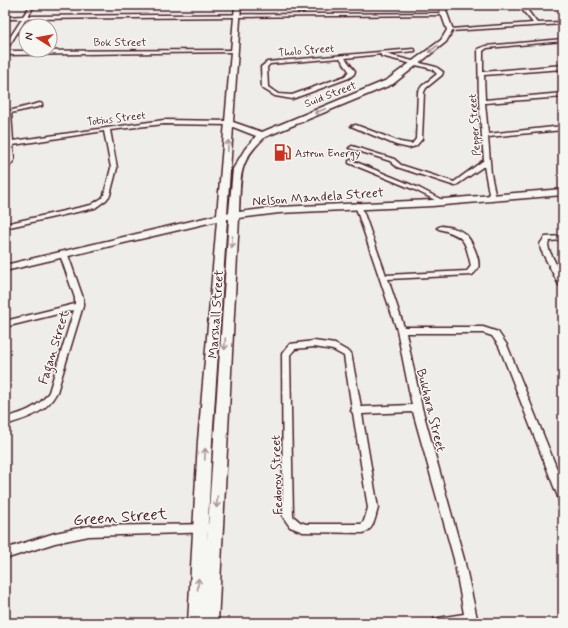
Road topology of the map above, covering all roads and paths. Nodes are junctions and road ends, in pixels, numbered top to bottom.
1 (32, 5) edge
2 (238, 5) edge
3 (441, 5) edge
4 (525, 5) edge
5 (445, 14) junction
6 (236, 17) junction
7 (5, 18) edge
8 (18, 18) edge
9 (24, 18) joint
10 (563, 23) edge
11 (536, 24) junction
12 (18, 28) edge
13 (450, 30) junction
14 (563, 40) edge
15 (5, 49) edge
16 (413, 50) dead end
17 (235, 51) junction
18 (5, 53) edge
19 (378, 54) junction
20 (342, 57) junction
21 (415, 63) junction
22 (563, 67) edge
23 (481, 74) junction
24 (563, 95) edge
25 (482, 102) junction
26 (40, 105) dead end
27 (230, 123) junction
28 (354, 126) dead end
29 (563, 128) edge
30 (107, 129) junction
31 (262, 135) junction
32 (485, 136) junction
33 (7, 144) edge
34 (352, 148) dead end
35 (487, 161) junction
36 (351, 162) dead end
37 (5, 169) edge
38 (563, 192) edge
39 (493, 199) junction
40 (443, 202) junction
41 (359, 208) junction
42 (228, 219) junction
43 (5, 226) edge
44 (441, 228) dead end
45 (563, 238) edge
46 (64, 255) junction
47 (5, 268) edge
48 (384, 277) junction
49 (563, 285) edge
50 (79, 306) junction
51 (5, 324) edge
52 (401, 330) junction
53 (417, 408) junction
54 (356, 410) junction
55 (5, 422) edge
56 (563, 497) edge
57 (208, 528) junction
58 (5, 554) edge
59 (471, 620) edge
60 (196, 623) edge
61 (210, 623) edge
62 (438, 623) edge

1 - 9 street
2 - 6 street, Marshall Street
3 - 5 street
4 - 11 street
5 - 6 street
5 - 13 street
6 - 9 street
6 - 17 street, Marshall Street
7 - 8 street
10 - 11 street
11 - 13 street
12 - 15 street
13 -> 21 street, Suid Street
14 - 23 street, Pepper Street
16 - 19 street, Tholo Street
17 - 18 street, Bok Street
17 - 27 street, Marshall Street
19 - 20 street, Tholo Street
19 - 21 street, Tholo Street
20 - 20 street, Tholo Street
21 - 28 street, Tholo Street
21 -> 31 street, Suid Street
22 - 23 street
23 - 25 street, Pepper Street
24 - 25 street
25 - 32 street, Pepper Street
26 - 33 street
27 - 30 street, Totius Street
27 - 31 street
42 -> 27 street, Marshall Street
29 - 32 street
30 - 33 street, Totius Street
30 - 43 street
31 - 42 street, Suid Street
32 - 35 street, Pepper Street
33 - 37 street
34 - 35 street
35 - 39 street, Pepper Street
36 - 40 street
38 - 39 street, Nelson Mandela Street
39 - 40 street, Nelson Mandela Street
40 - 41 street, Nelson Mandela Street
41 - 42 street, Nelson Mandela Street
41 - 48 street, Bukhara Street
42 - 46 street, Nelson Mandela Street
42 - 57 street, Marshall Street
44 - 48 street
45 - 49 street
46 - 47 street, Nelson Mandela Street
46 - 50 street, Fagan Street
48 - 52 street, Bukhara Street
50 - 51 street
50 - 55 street, Fagan Street
52 - 53 street, Bukhara Street
52 - 56 street
53 - 54 street
53 - 59 street, Bukhara Street
54 - 54 street, Fedorov Street
57 - 58 street, Green Street
60 -> 57 street, Marshall Street
57 - 61 street, Marshall Street
59 - 62 street

